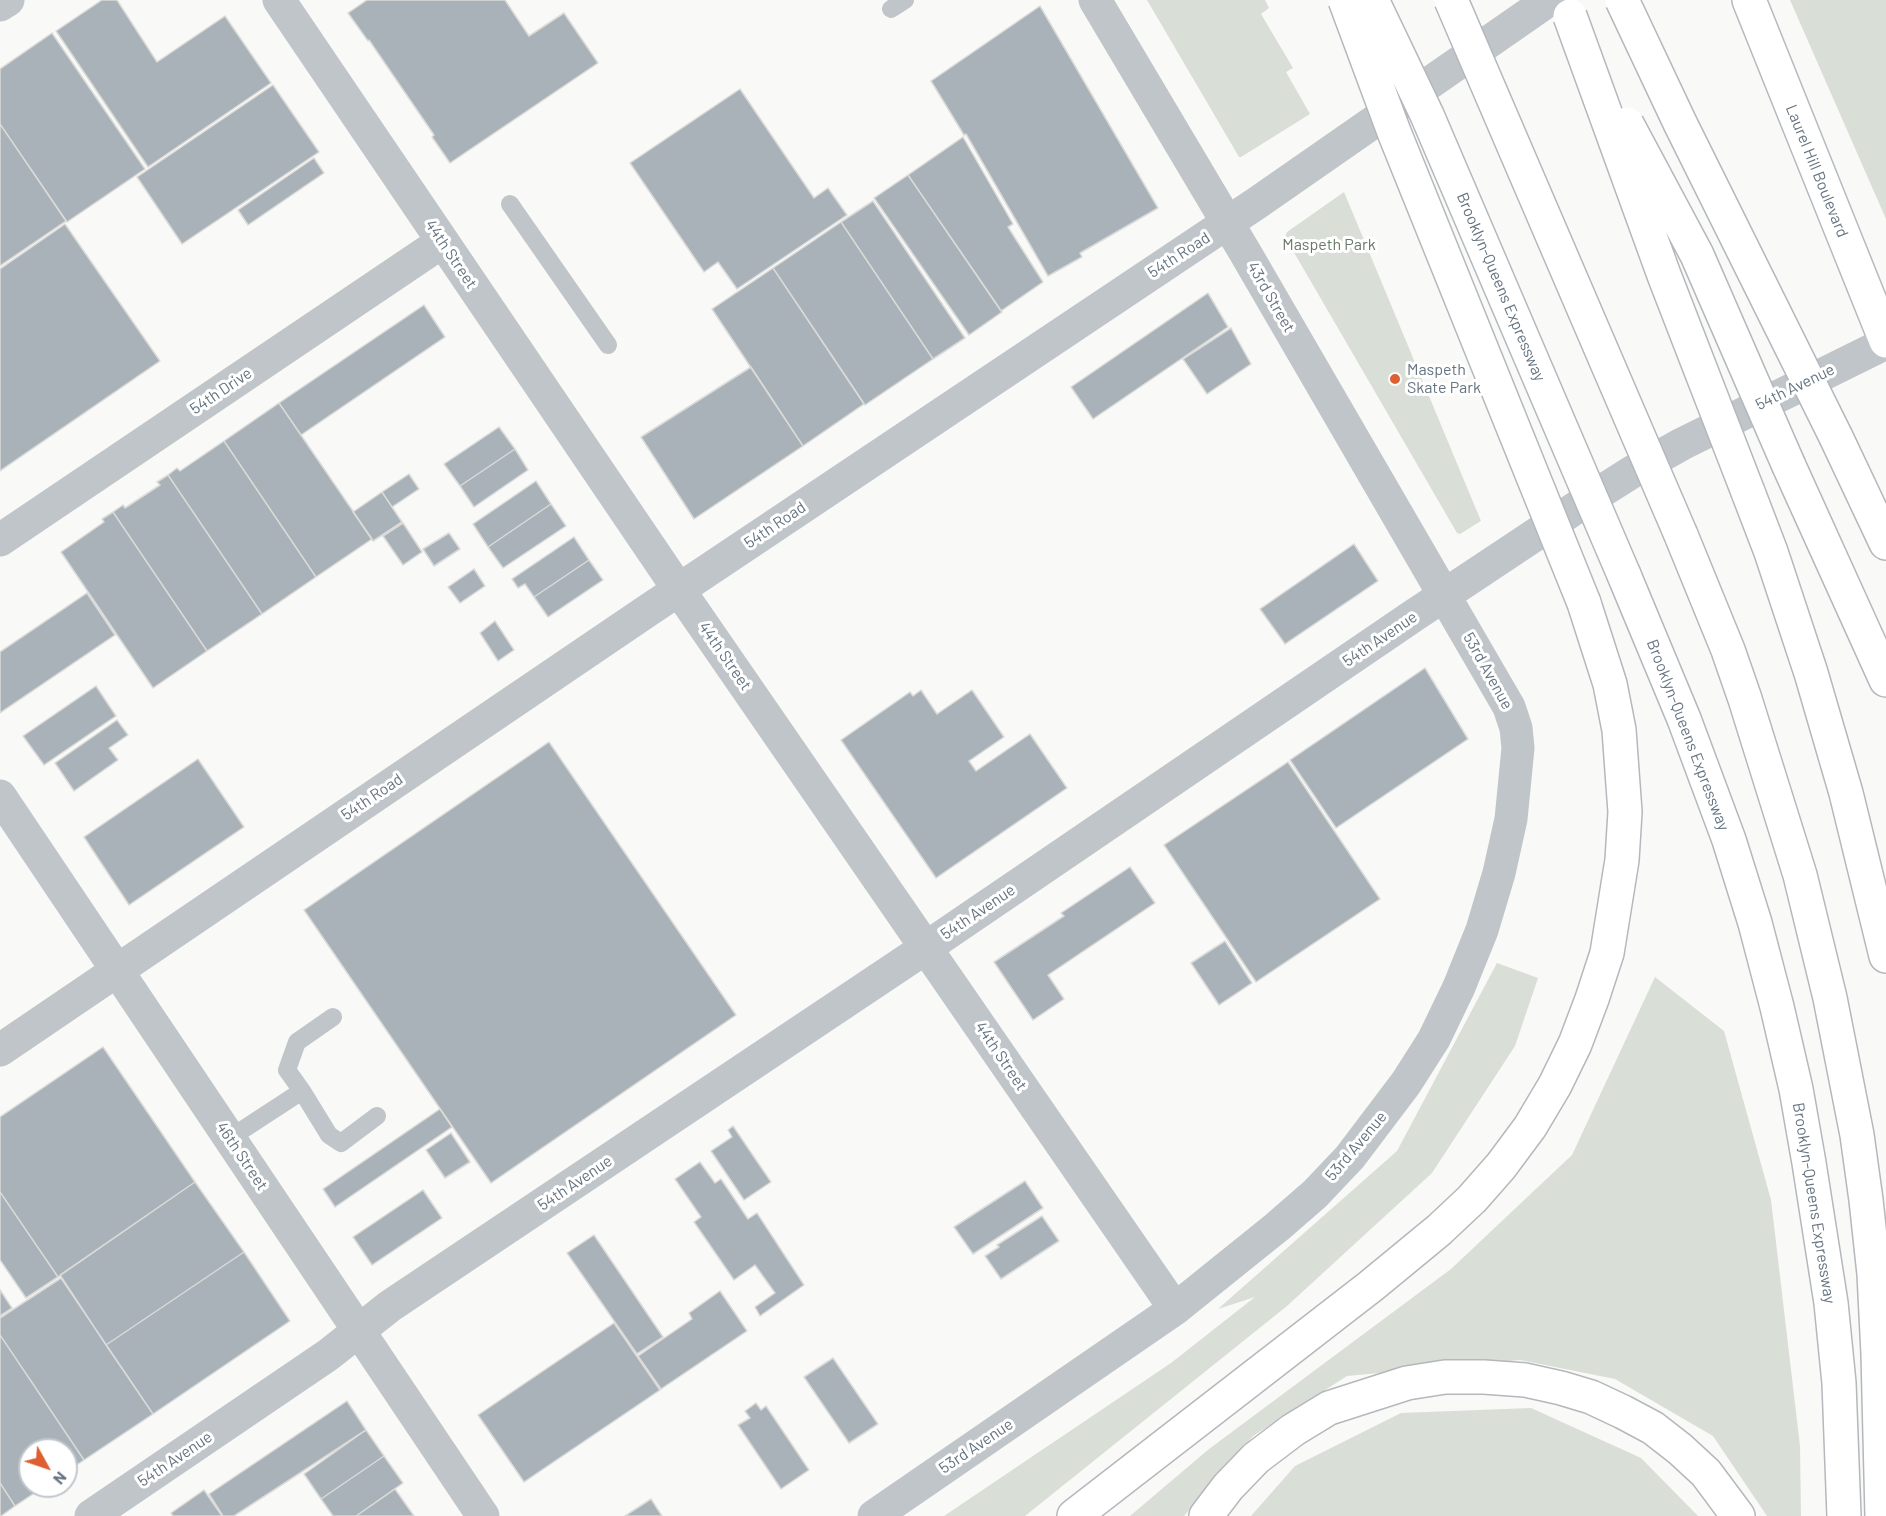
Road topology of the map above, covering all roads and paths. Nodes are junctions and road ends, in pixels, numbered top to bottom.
1 (8, 0) edge
2 (279, 0) edge
3 (1095, 0) edge
4 (1345, 0) edge
5 (1372, 0) edge
6 (1451, 0) edge
7 (1622, 0) edge
8 (1749, 0) edge
9 (0, 5) edge
10 (1561, 5) edge
11 (510, 204) dead end
12 (1228, 223) junction
13 (442, 242) junction
14 (1886, 342) edge
15 (608, 345) dead end
16 (0, 540) edge
17 (1886, 543) edge
18 (679, 590) junction
19 (1444, 595) junction
20 (1886, 680) edge
21 (0, 796) edge
22 (927, 947) junction
23 (1886, 956) edge
24 (117, 970) junction
25 (333, 1017) dead end
26 (0, 1050) edge
27 (302, 1091) junction
28 (377, 1116) dead end
29 (230, 1138) junction
30 (1175, 1309) junction
31 (359, 1330) junction
32 (1146, 1461) junction
33 (91, 1516) edge
34 (483, 1516) edge
35 (874, 1516) edge
36 (1074, 1516) edge
37 (1103, 1516) edge
38 (1206, 1516) edge
39 (1738, 1516) edge
40 (1844, 1516) edge
41 (1882, 1516) edge

1 - 9 street
2 - 13 street, 44th Street
3 - 12 street, 43rd Street
4 - 32 main road, bridge
5 - 40 main road, Brooklyn-Queens Expressway, bridge
6 - 41 main road, bridge
7 - 17 main road, bridge
8 - 14 main road, Laurel Hill Boulevard
10 - 12 street, 54th Road
10 - 20 main road, bridge
10 - 23 main road, bridge
11 - 15 lane
12 - 18 street, 54th Road
12 - 19 street, 43rd Street
13 - 16 street, 54th Drive
13 - 18 street, 44th Street
14 - 19 street, 54th Avenue
18 - 22 street, 44th Street
18 - 24 street, 54th Road
19 - 22 street, 54th Avenue
19 - 30 street, 53rd Avenue
21 - 24 street, 46th Street
22 - 30 street, 44th Street
22 - 31 street, 54th Avenue
24 - 26 street, 54th Road
24 - 29 street, 46th Street
25 - 27 lane
27 - 28 lane
27 - 29 lane
29 - 31 street, 46th Street
30 - 35 street, 53rd Avenue
31 - 33 street, 54th Avenue
31 - 34 street, 46th Street
32 - 36 main road
32 - 37 main road
38 - 39 main road

